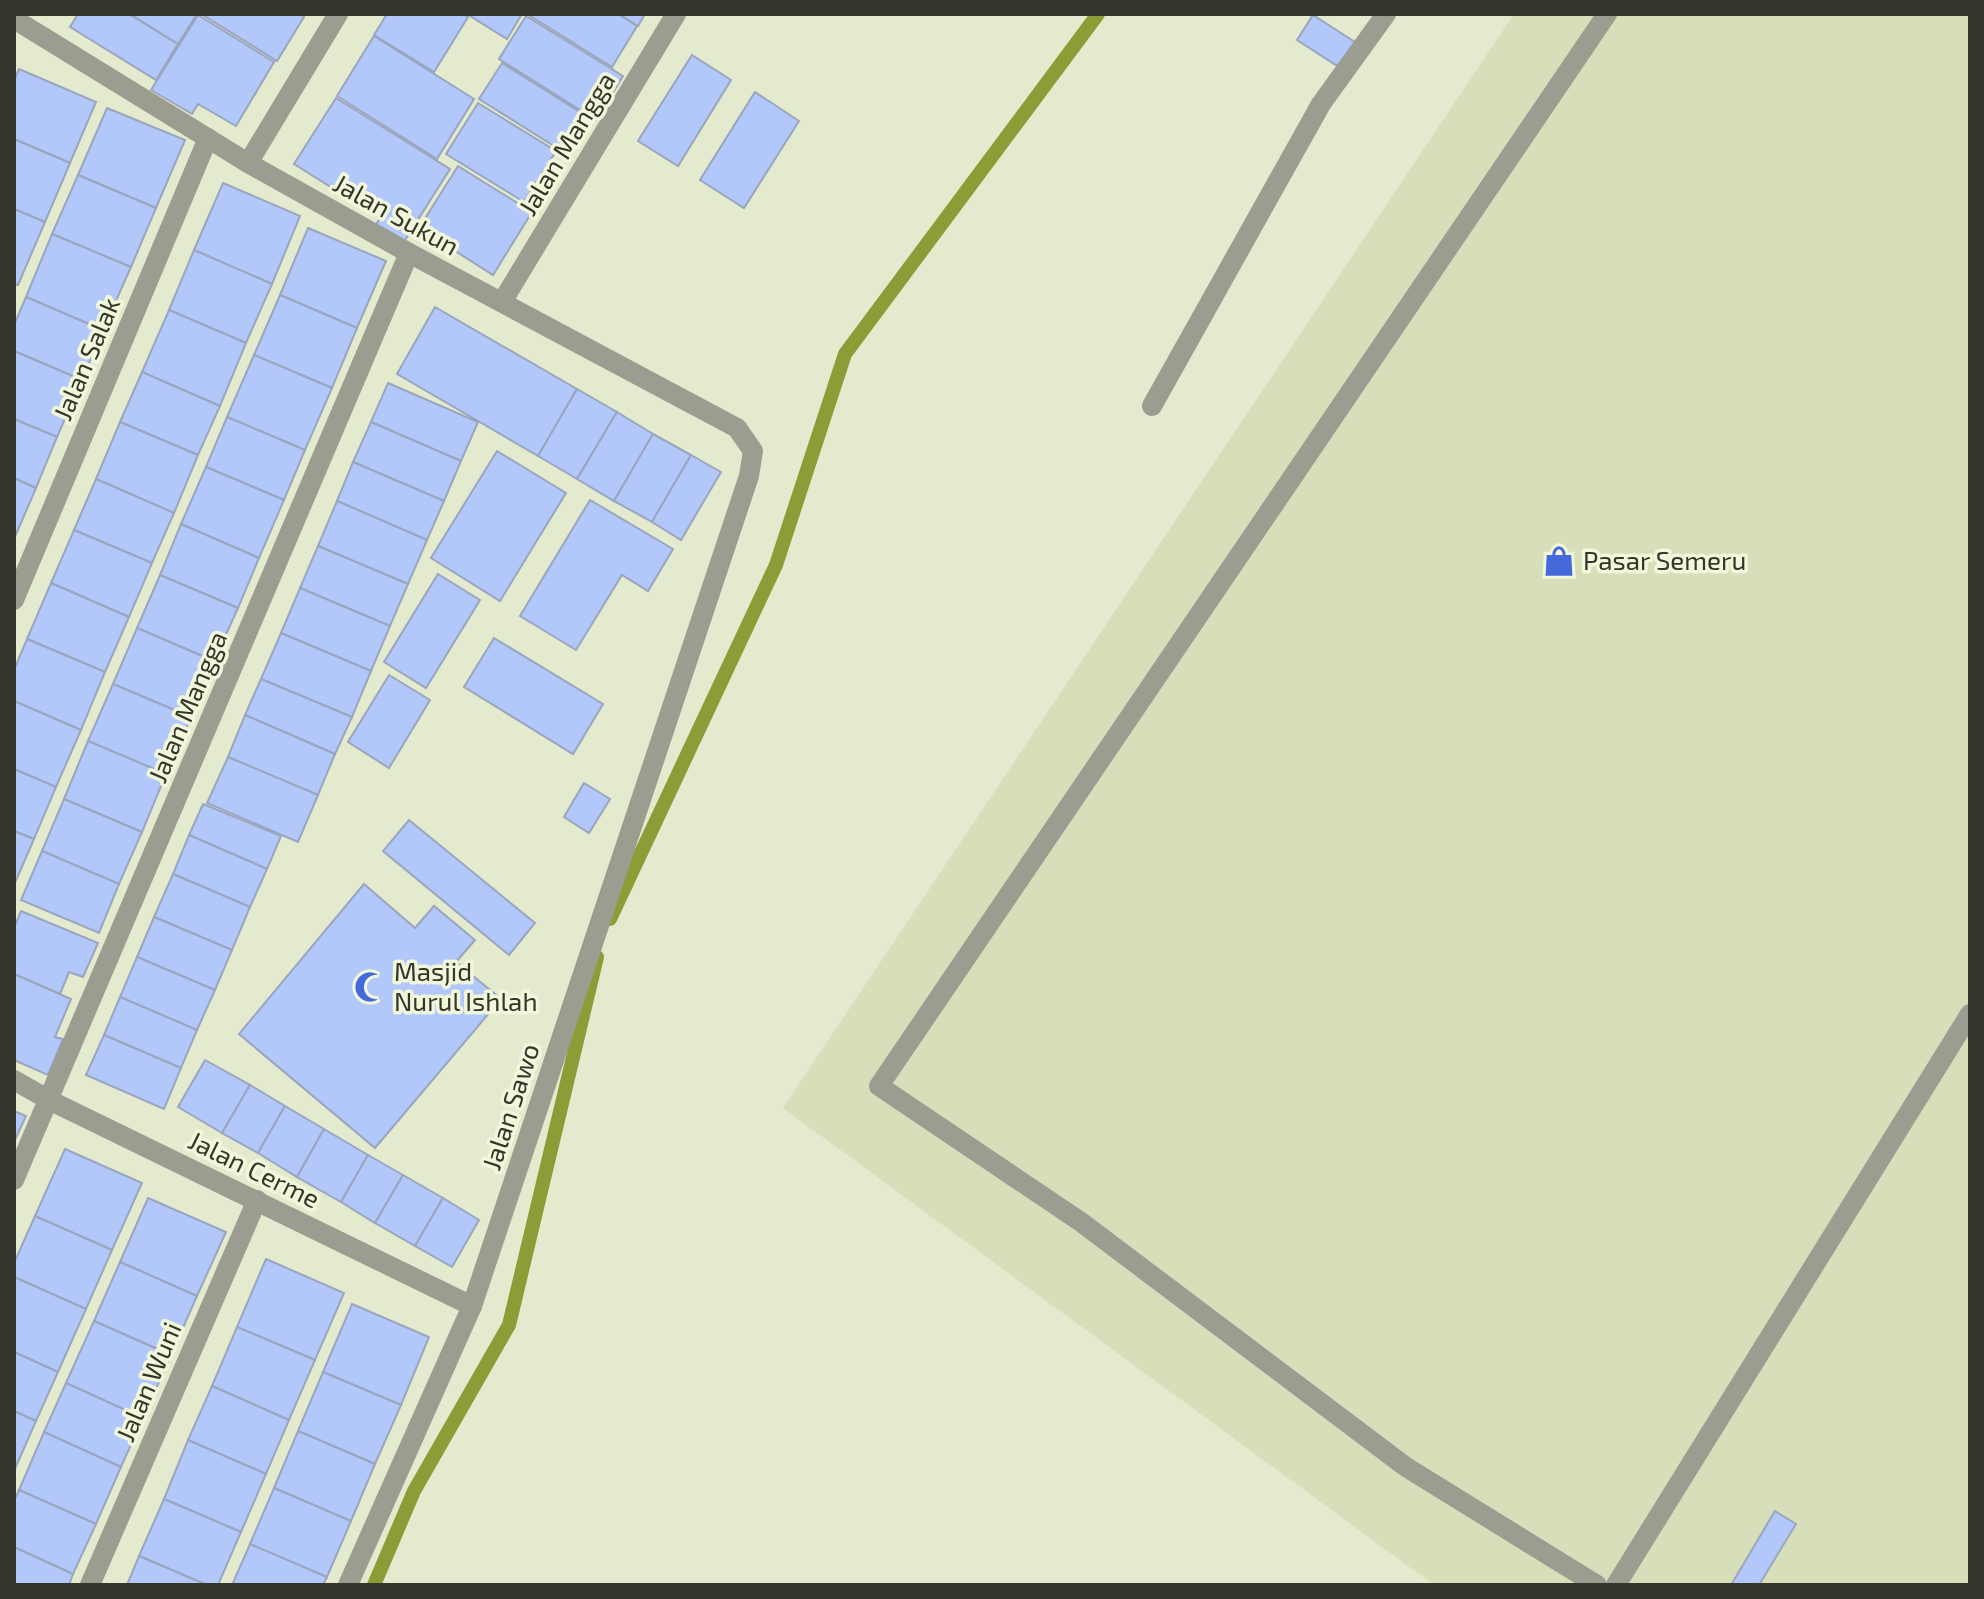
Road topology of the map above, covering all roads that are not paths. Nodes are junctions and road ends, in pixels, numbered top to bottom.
1 (338, 14) edge
2 (676, 14) edge
3 (1386, 14) edge
4 (1607, 14) edge
5 (18, 23) edge
6 (208, 138) junction
7 (248, 163) junction
8 (409, 253) junction
9 (502, 302) junction
10 (1152, 406) dead end
11 (753, 451) joint
12 (14, 600) edge
13 (1970, 1014) edge
14 (14, 1080) edge
15 (49, 1100) junction
16 (14, 1180) edge
17 (257, 1200) junction
18 (472, 1306) junction
19 (90, 1585) edge
20 (348, 1585) edge
21 (1597, 1585) edge
22 (1616, 1585) edge

1 - 7 street
2 - 9 street, Jalan Mangga
3 - 10 street
4 - 21 street
5 - 6 street, Jalan Sukun
6 - 7 street, Jalan Sukun
6 - 12 street, Jalan Salak
7 - 8 street, Jalan Sukun
8 - 9 street, Jalan Sukun
8 - 15 street, Jalan Mangga
9 - 11 street, Jalan Sukun
11 - 18 street, Jalan Sawo
13 - 22 street
14 - 15 street, Jalan Cerme
15 - 16 street, Jalan Mangga
15 - 17 street, Jalan Cerme
17 - 18 street, Jalan Cerme
17 - 19 street, Jalan Wuni
18 - 20 street, Jalan Sawo

